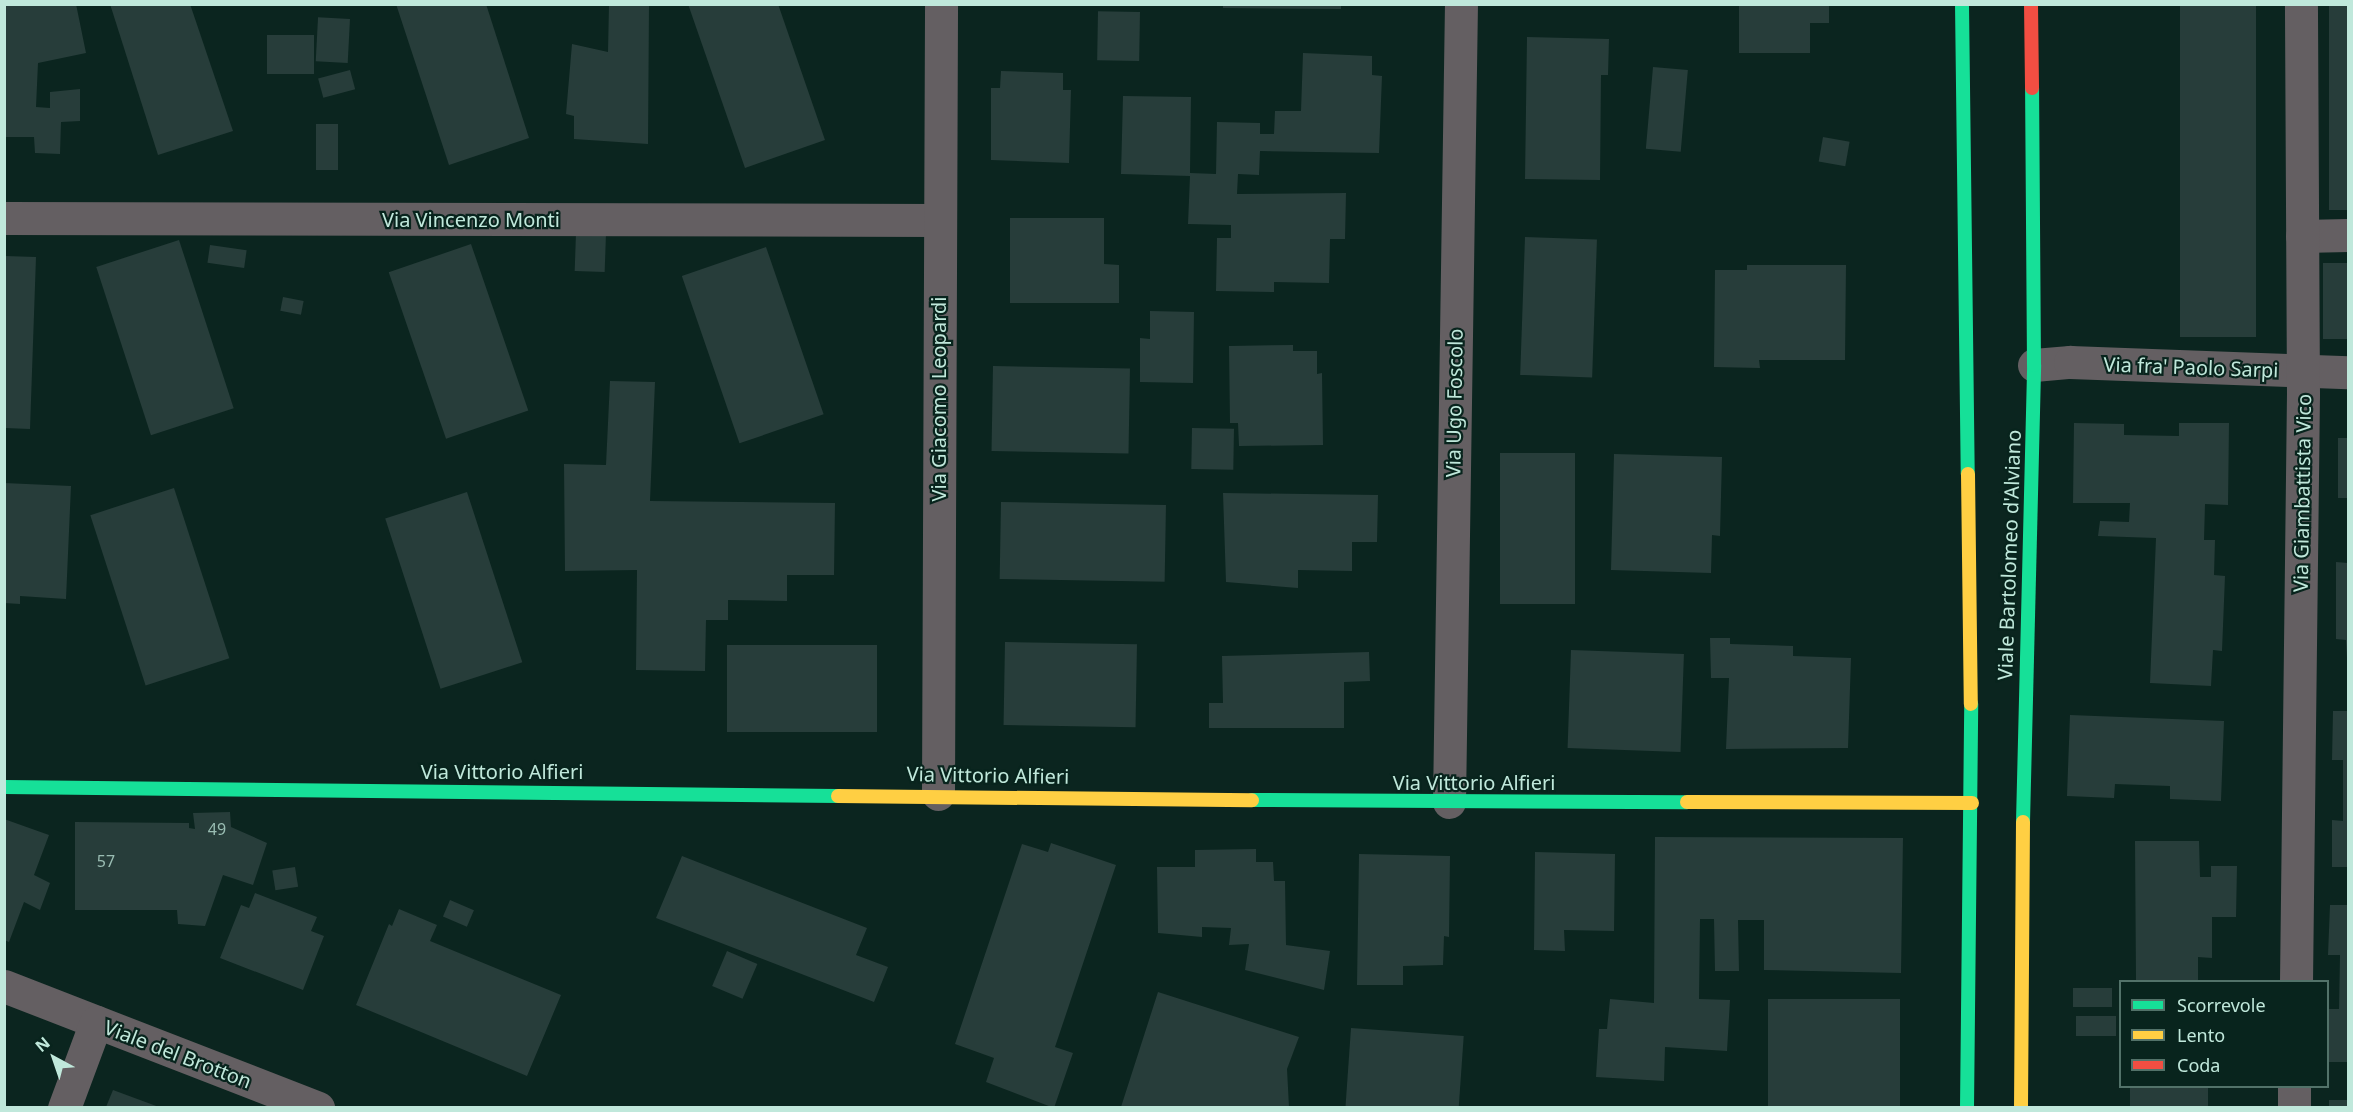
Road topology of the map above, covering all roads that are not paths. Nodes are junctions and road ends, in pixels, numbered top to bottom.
1 (941, 4) edge
2 (1461, 4) edge
3 (1962, 4) edge
4 (2031, 4) edge
5 (2301, 4) edge
6 (4, 218) edge
7 (937, 220) junction
8 (2349, 235) edge
9 (2302, 236) junction
10 (2034, 364) junction
11 (2303, 371) junction
12 (2349, 372) edge
13 (4, 787) edge
14 (938, 794) junction
15 (1449, 802) junction
16 (1972, 803) junction
17 (2296, 980) edge
18 (4, 986) edge
19 (96, 1022) junction
20 (2294, 1088) edge
21 (64, 1107) edge
22 (318, 1107) edge
23 (1967, 1107) edge
24 (2021, 1107) edge
25 (2294, 1107) edge

1 - 7 street, Via Giacomo Leopardi
2 - 15 street, Via Ugo Foscolo
3 - 16 main road, Viale Bartolomeo d'Alviano
4 - 10 main road, Viale Bartolomeo d'Alviano
5 - 9 street, Via Giambattista Vico
6 - 7 street, Via Vincenzo Monti
7 - 14 street, Via Giacomo Leopardi
8 - 9 street
9 - 11 street, Via Giambattista Vico
10 - 11 street, Via fra' Paolo Sarpi
10 - 24 main road, Viale Bartolomeo d'Alviano
11 - 12 street, Via fra' Paolo Sarpi
11 - 17 street, Via Giambattista Vico
13 - 14 main road, Via Vittorio Alfieri
14 - 15 main road, Via Vittorio Alfieri
15 - 16 main road, Via Vittorio Alfieri
16 - 23 main road, Viale Bartolomeo d'Alviano
18 - 19 street, Viale del Brotton
19 - 21 street
19 - 22 street, Viale del Brotton
20 - 25 street

